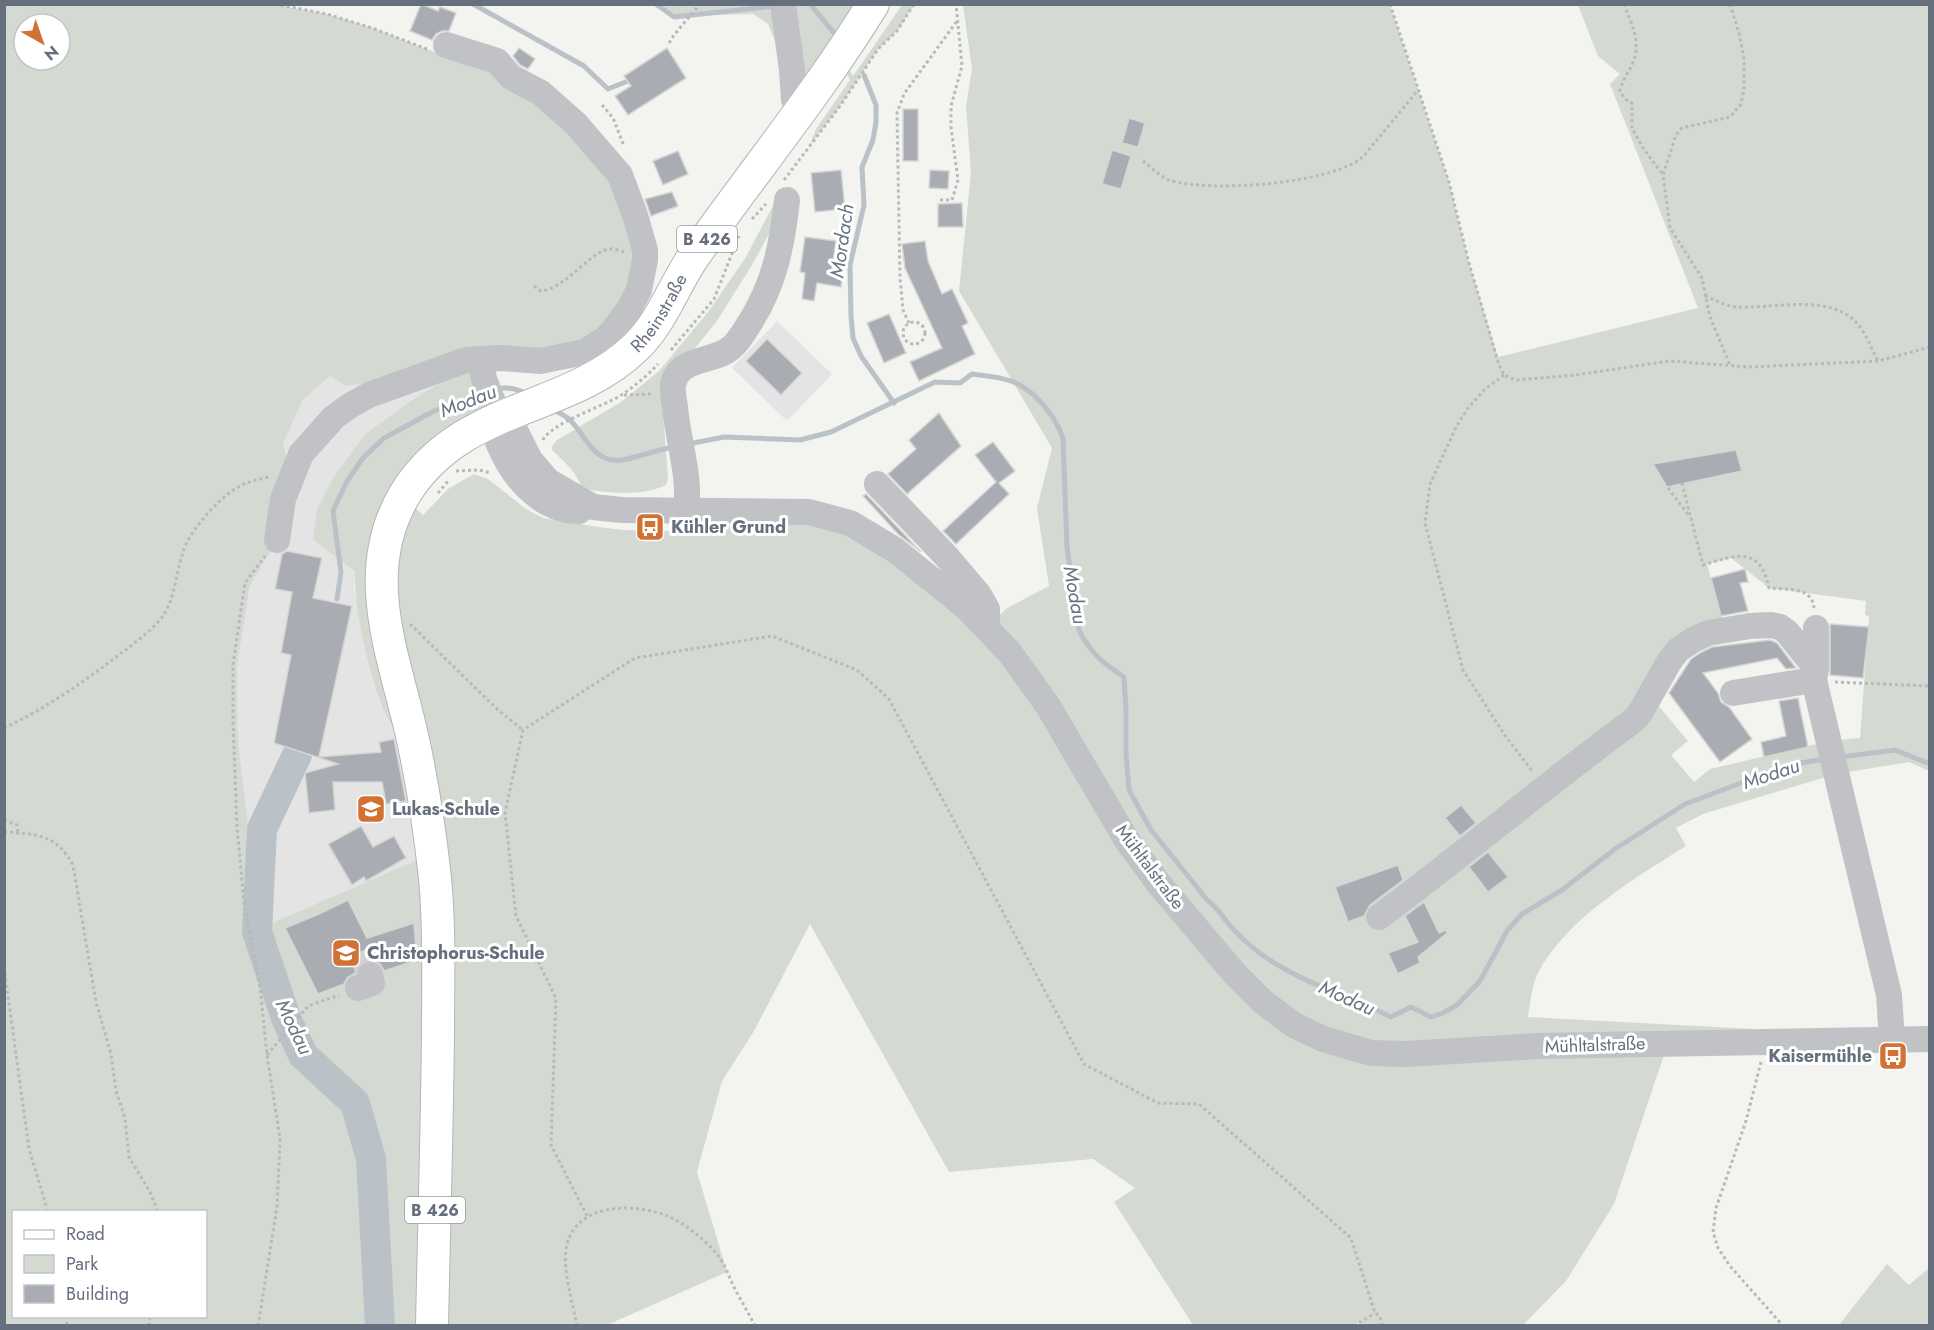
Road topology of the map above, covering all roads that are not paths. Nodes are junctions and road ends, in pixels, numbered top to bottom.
1 (783, 4) edge
2 (873, 4) edge
3 (895, 4) edge
4 (439, 48) road end
5 (808, 105) junction
6 (776, 193) junction
7 (482, 369) junction
8 (532, 416) junction
9 (877, 484) dead end
10 (687, 503) junction
11 (277, 540) road end
12 (987, 628) junction
13 (1816, 628) road end
14 (1815, 674) junction
15 (1732, 693) dead end
16 (1378, 916) dead end
17 (1929, 1039) edge
18 (1892, 1040) junction
19 (432, 1326) edge

1 - 5 street
2 - 5 main road, B 426
3 - 5 main road, B 426
4 - 7 street, Rheinstraße
5 - 6 main road, B 426
5 - 8 main road, Rheinstraße / B 426
6 - 8 main road, Rheinstraße / B 426
6 - 10 street
7 - 8 street
7 - 11 street, Rheinstraße
8 - 10 street, Mühltalstraße
8 - 19 main road, B 426
9 - 12 street
10 - 12 street, Mühltalstraße
12 - 18 street, Mühltalstraße
13 - 14 street
14 - 15 street
14 - 16 street
14 - 18 street
17 - 18 street, Mühltalstraße

